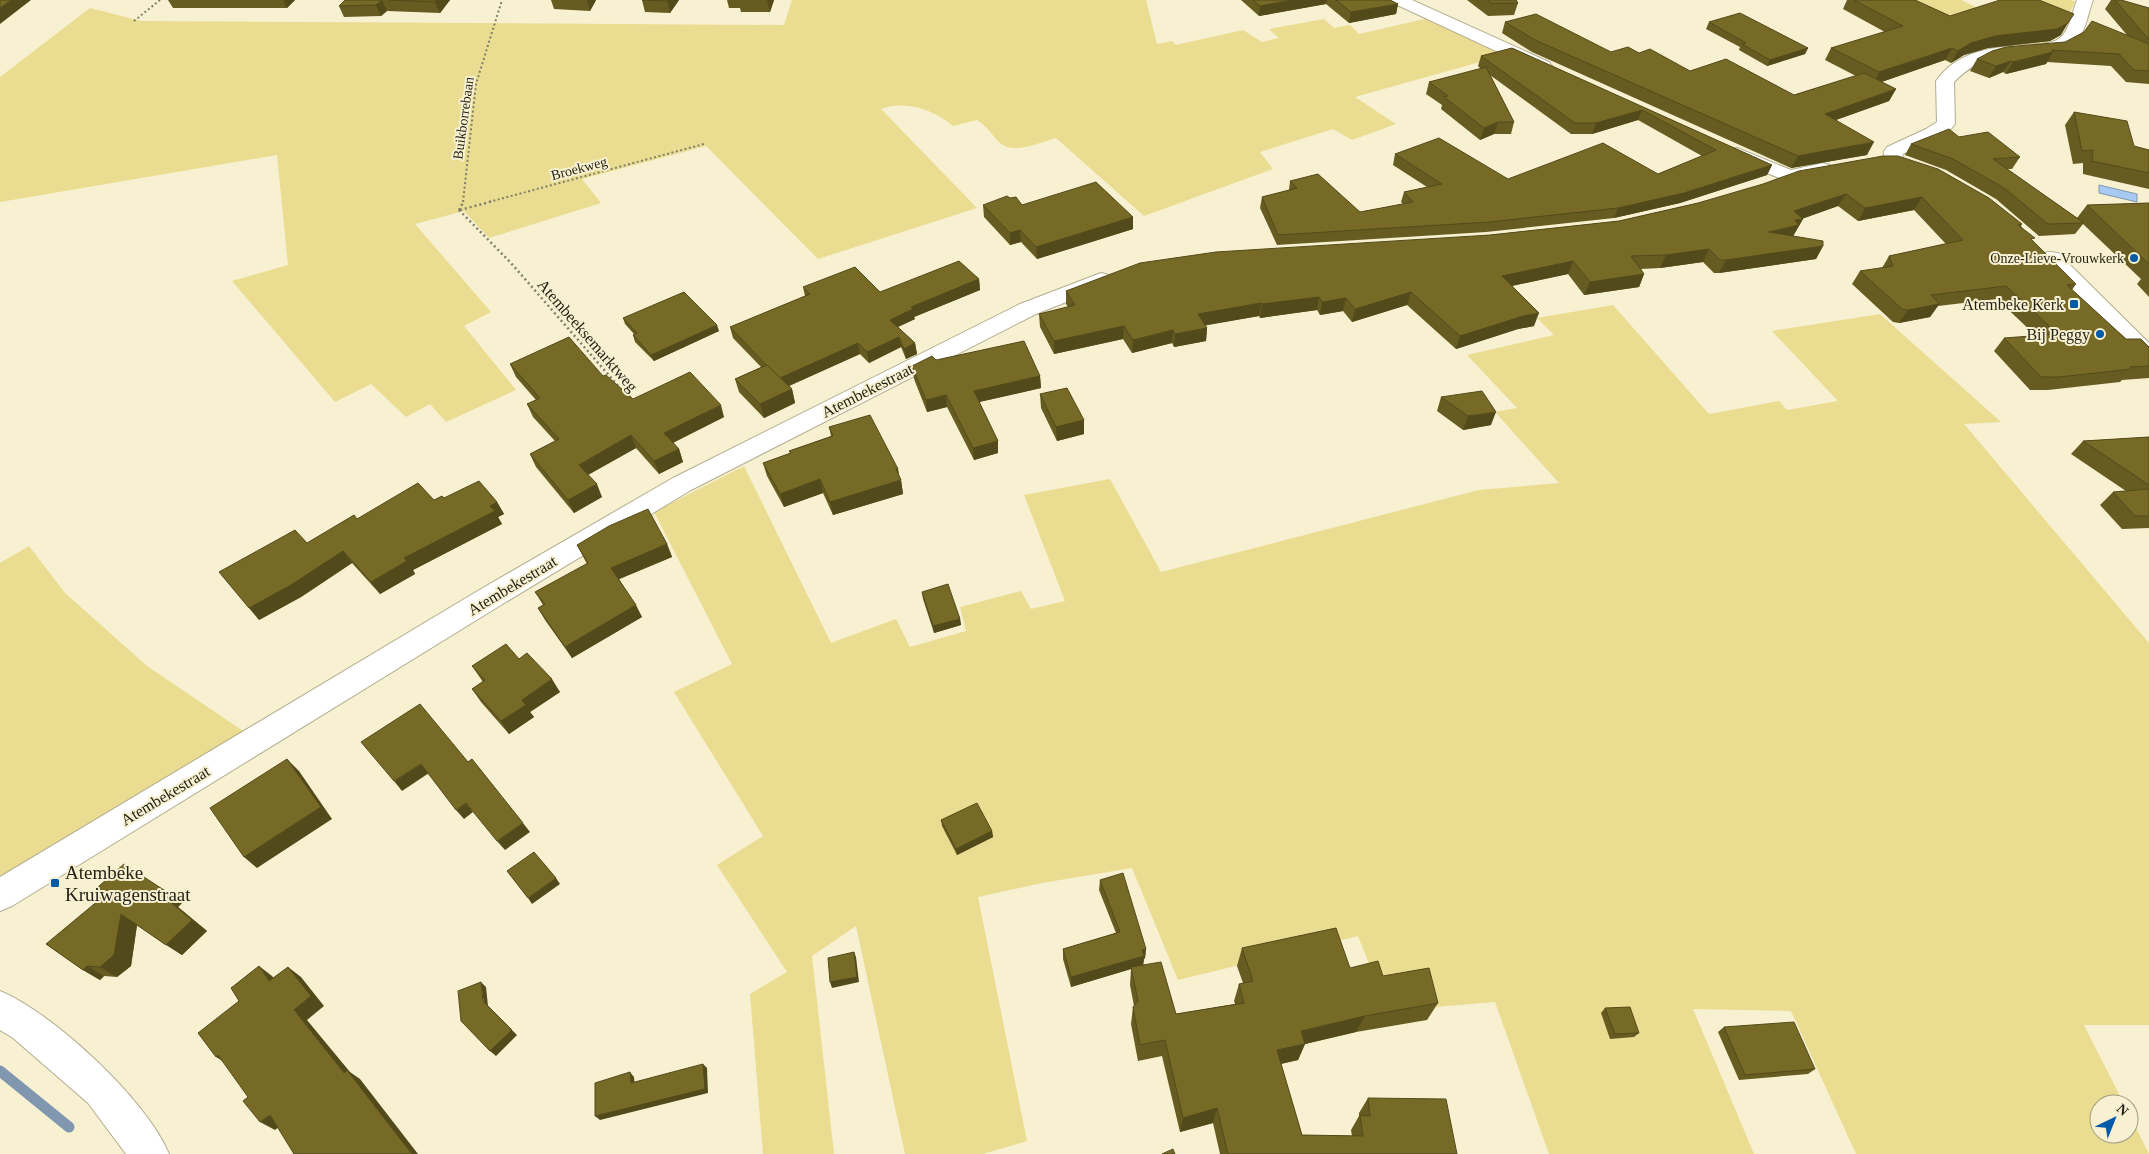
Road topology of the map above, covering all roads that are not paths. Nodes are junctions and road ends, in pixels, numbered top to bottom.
1 (1399, 0) edge
2 (2085, 0) edge
3 (1561, 74) edge
4 (1719, 146) edge
5 (1841, 166) edge
6 (1914, 166) edge
7 (1789, 176) junction
8 (1765, 185) edge
9 (2037, 246) edge
10 (1117, 274) edge
11 (2149, 356) edge
12 (0, 896) edge
13 (0, 1008) edge
14 (150, 1154) edge

1 - 3 street
2 - 6 street
4 - 7 street
5 - 7 street
7 - 8 street
9 - 11 street
10 - 12 street, Atembekestraat
13 - 14 street

